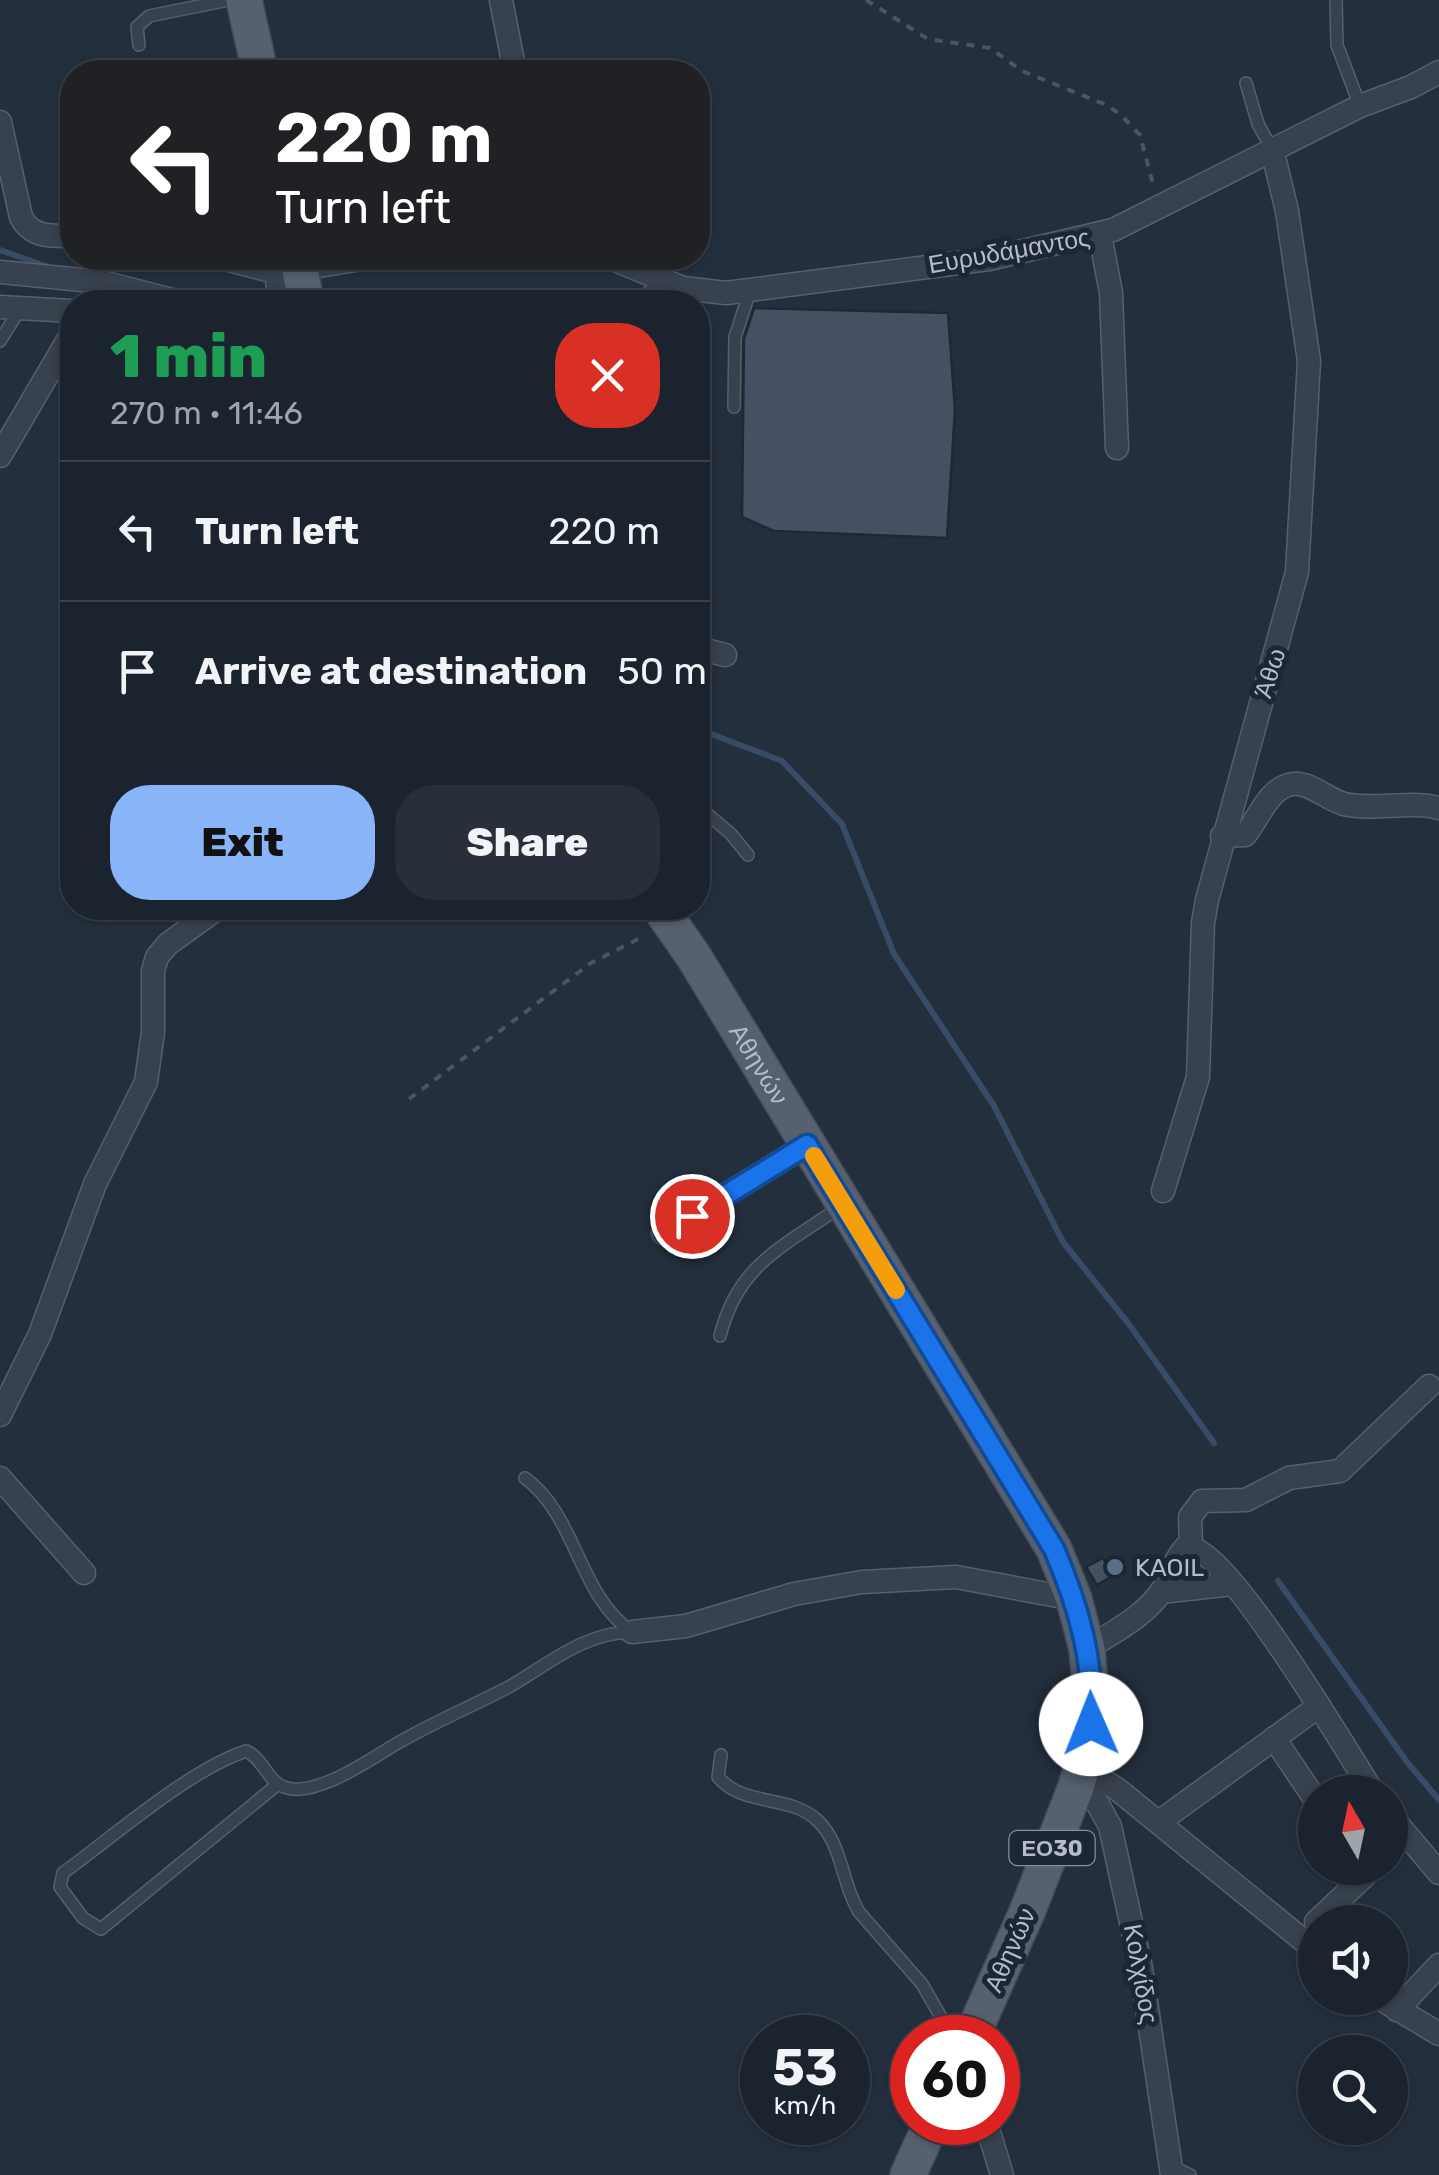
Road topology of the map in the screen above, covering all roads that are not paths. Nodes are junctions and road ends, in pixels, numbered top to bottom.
1 (229, 0) edge
2 (244, 0) edge
3 (501, 0) edge
4 (1336, 0) edge
5 (138, 45) dead end
6 (257, 60) edge
7 (514, 60) edge
8 (1439, 72) edge
9 (1246, 83) dead end
10 (1360, 106) junction
11 (0, 122) edge
12 (1272, 149) junction
13 (60, 235) edge
14 (1100, 235) junction
15 (254, 270) edge
16 (332, 270) edge
17 (637, 270) edge
18 (0, 272) edge
19 (660, 280) junction
20 (297, 285) edge
21 (133, 290) edge
22 (650, 290) edge
23 (699, 290) edge
24 (750, 291) junction
25 (710, 293) edge
26 (10, 308) edge
27 (60, 311) edge
28 (0, 341) edge
29 (60, 354) edge
30 (734, 407) dead end
31 (1118, 448) dead end
32 (0, 456) edge
33 (710, 651) edge
34 (725, 655) dead end
35 (1439, 808) edge
36 (710, 816) edge
37 (1222, 836) junction
38 (748, 855) dead end
39 (201, 920) edge
40 (669, 920) edge
41 (807, 1145) junction
42 (1163, 1191) dead end
43 (843, 1204) junction
44 (662, 1233) dead end
45 (720, 1336) dead end
46 (1429, 1386) dead end
47 (0, 1415) edge
48 (0, 1478) edge
49 (525, 1478) dead end
50 (1190, 1546) junction
51 (84, 1573) dead end
52 (1232, 1584) junction
53 (1161, 1592) junction
54 (1074, 1599) junction
55 (632, 1632) junction
56 (1087, 1649) junction
57 (1319, 1706) junction
58 (1274, 1738) junction
59 (721, 1755) dead end
60 (1298, 1775) edge
61 (1363, 1775) edge
62 (1078, 1780) junction
63 (278, 1784) junction
64 (1158, 1822) junction
65 (1408, 1851) edge
66 (1439, 1873) edge
67 (1353, 1885) edge
68 (1336, 1905) edge
69 (1298, 1924) edge
70 (1439, 1965) edge
71 (1408, 1989) edge
72 (940, 2015) edge
73 (981, 2015) edge
74 (1407, 2015) edge
75 (1439, 2034) edge
76 (922, 2145) edge
77 (993, 2145) edge
78 (1178, 2172) edge
79 (908, 2175) edge
80 (1002, 2175) edge

1 - 5 lane
2 - 6 main road
3 - 7 street
4 - 10 lane
8 - 10 street, Ευρυδάμαντος
9 - 12 lane
10 - 12 street, Ευρυδάμαντος
11 - 13 street
12 - 14 street, Ευρυδάμαντος
12 - 37 street, Άθω
14 - 24 street, Ευρυδάμαντος
14 - 31 street
15 - 20 street
16 - 20 street
17 - 19 street, Ευρυδάμαντος
18 - 21 street
19 - 22 lane
19 - 23 street, Ευρυδάμαντος
24 - 25 street, Ευρυδάμαντος
24 - 30 lane
26 - 27 street
26 - 28 lane
29 - 32 street
33 - 34 street
35 - 37 street
36 - 38 lane
37 - 42 street, Άθω
39 - 47 street
40 - 41 main road, Αθηνών / ΕΟ30
41 - 43 main road, Αθηνών / ΕΟ30
41 - 44 street
43 - 45 lane
43 - 54 main road, Αθηνών / ΕΟ30
46 - 50 street
48 - 51 street
49 - 55 lane
50 - 52 street
50 - 53 street
52 - 53 street
52 - 57 street
53 - 56 street
54 - 55 street
54 - 56 main road, Αθηνών / ΕΟ30
55 - 63 lane
56 - 62 main road, Αθηνών / ΕΟ30
57 - 58 street
57 - 61 street
58 - 60 street
58 - 64 street
59 - 72 lane
62 - 64 street
62 - 73 main road, Αθηνών / ΕΟ30
62 - 78 street, Κολχίδος
63 - 63 lane
64 - 69 street
65 - 66 street
67 - 68 street
70 - 71 street
74 - 75 street
76 - 79 main road
77 - 80 street

